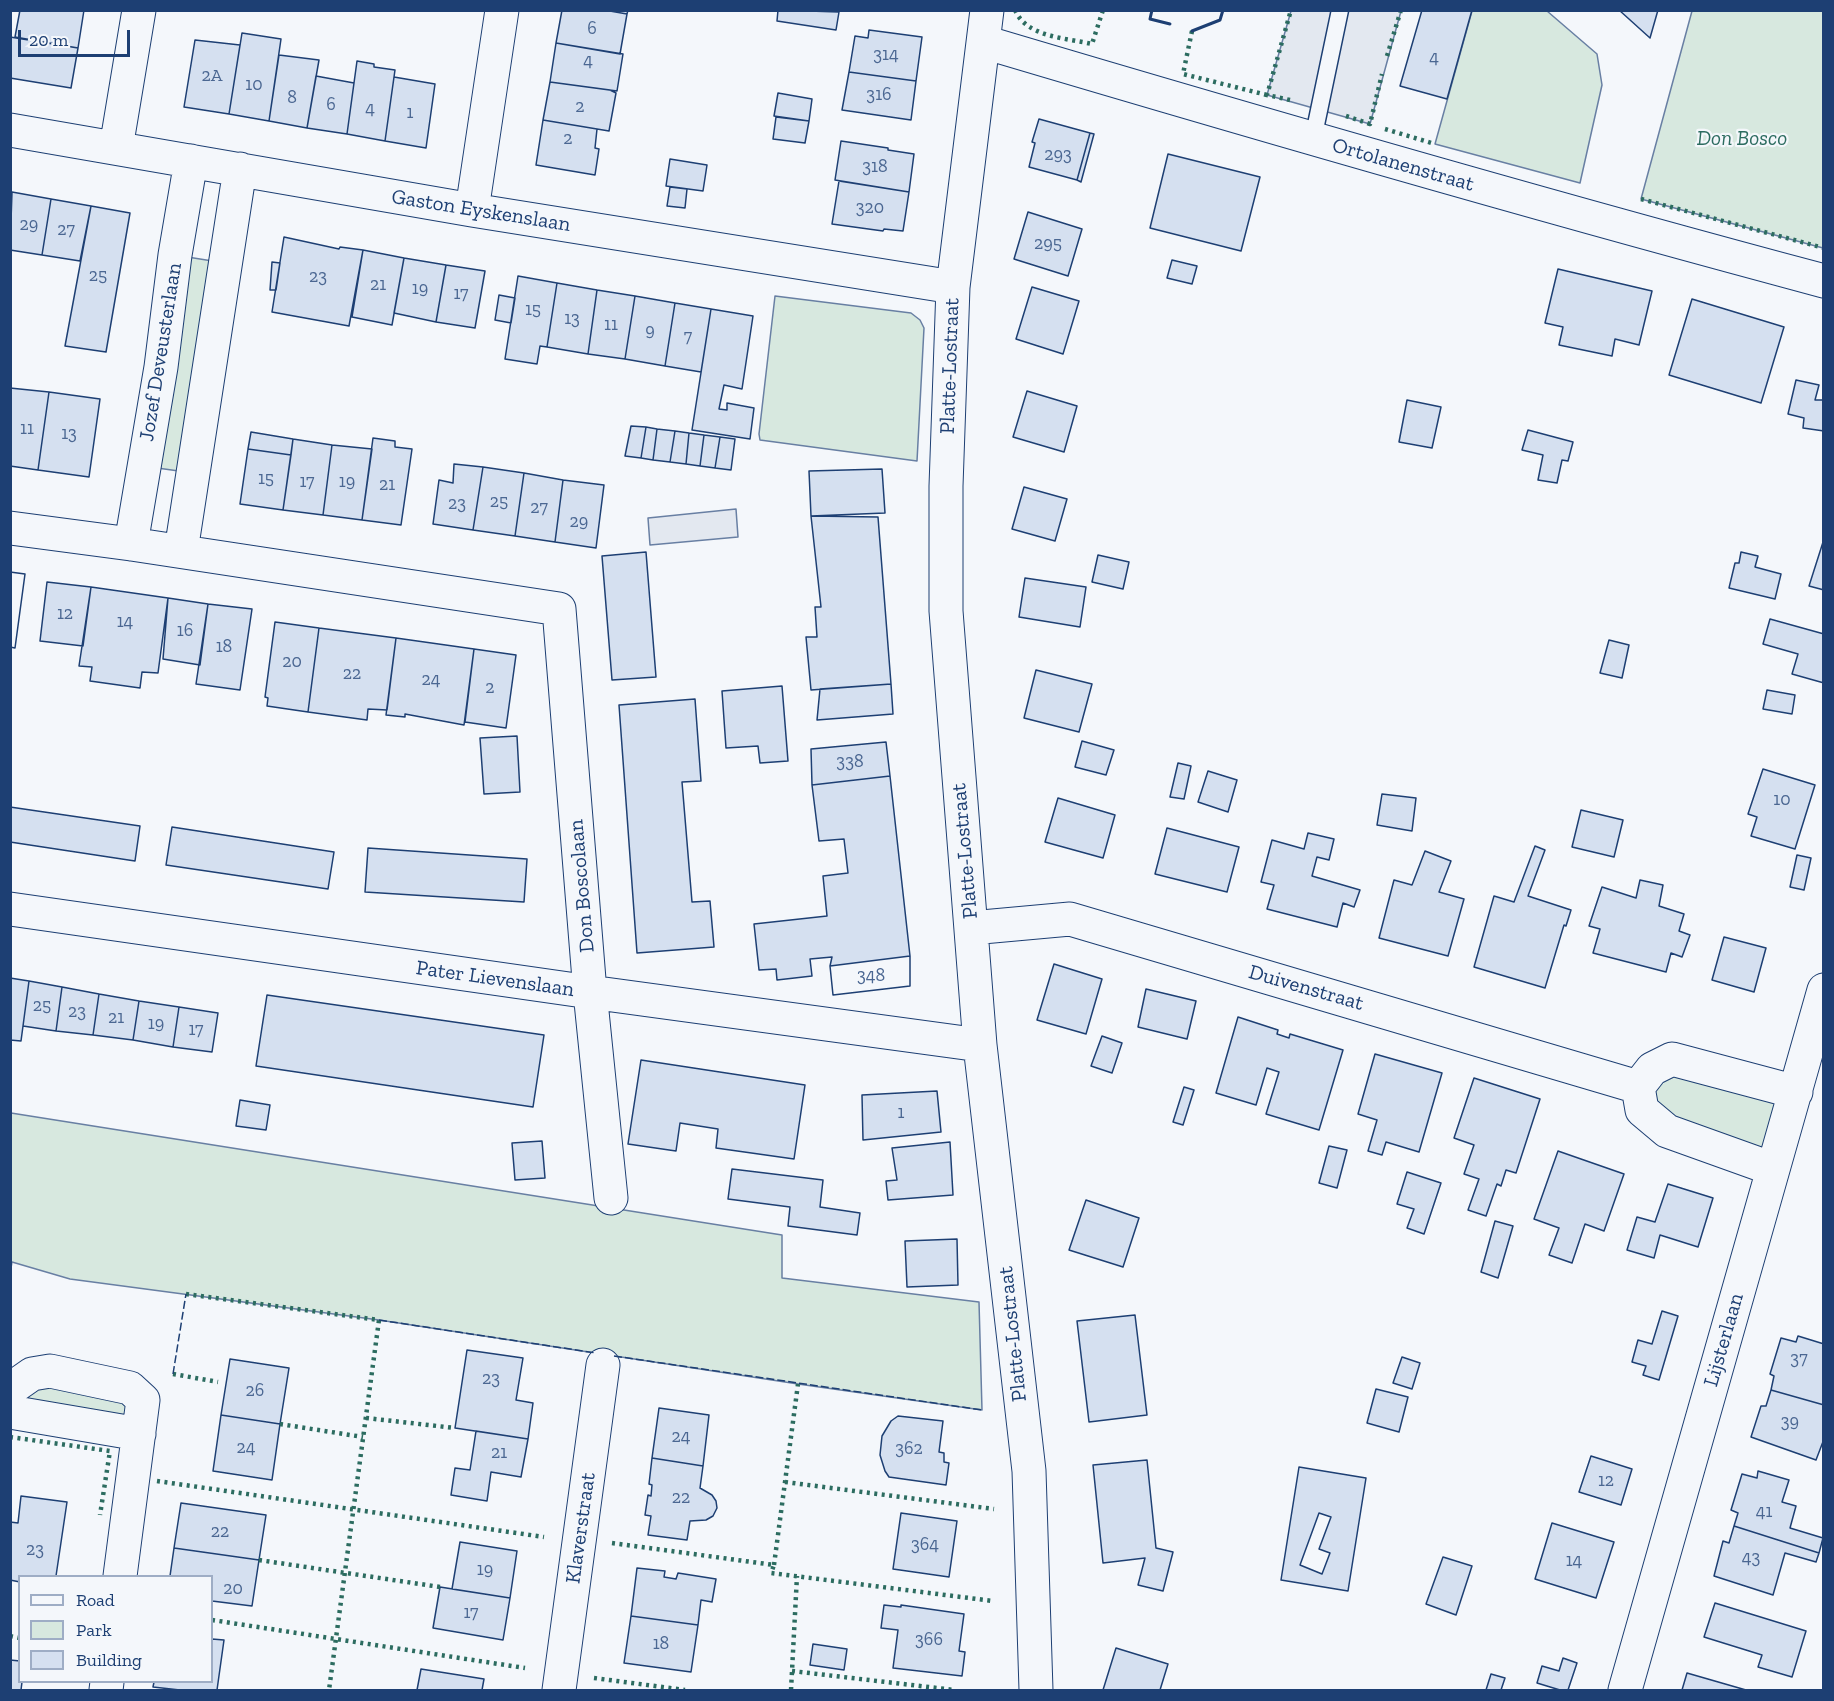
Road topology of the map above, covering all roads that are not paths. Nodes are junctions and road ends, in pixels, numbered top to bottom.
1 (139, 10) edge
2 (502, 10) edge
3 (987, 10) edge
4 (1340, 10) edge
5 (984, 42) junction
6 (10, 130) edge
7 (1313, 139) junction
8 (116, 148) junction
9 (191, 161) junction
10 (240, 169) junction
11 (472, 210) junction
12 (1824, 281) edge
13 (953, 287) junction
14 (10, 528) edge
15 (131, 543) junction
16 (181, 551) junction
17 (10, 909) edge
18 (971, 928) junction
19 (1824, 990) edge
20 (590, 992) junction
21 (981, 1045) junction
22 (1638, 1087) junction
23 (1796, 1092) junction
24 (1773, 1170) junction
25 (610, 1198) dead end
26 (603, 1365) dead end
27 (10, 1394) edge
28 (10, 1412) edge
29 (138, 1434) junction
30 (120, 1575) edge
31 (560, 1690) edge
32 (1036, 1690) edge
33 (1625, 1690) edge

1 - 8 street
2 - 11 street
3 - 5 street, Platte-Lostraat
4 - 7 lane
5 - 7 street, Ortolanenstraat
5 - 13 street, Platte-Lostraat
6 - 8 street, Gaston Eyskenslaan
7 - 12 street, Ortolanenstraat
8 - 9 street, Gaston Eyskenslaan
9 - 10 street, Gaston Eyskenslaan
9 - 15 street, Jozef Deveusterlaan
10 - 11 street, Gaston Eyskenslaan
10 - 16 street
11 - 13 street, Gaston Eyskenslaan
13 - 18 street, Platte-Lostraat
14 - 15 street
15 - 16 street
16 - 20 street, Don Boscolaan
17 - 20 street, Pater Lievenslaan
18 - 21 street, Platte-Lostraat
18 - 22 street, Duivenstraat
19 - 23 street, Lijsterlaan
20 - 21 street, Pater Lievenslaan
20 - 25 street, Don Boscolaan
21 - 32 street, Platte-Lostraat
22 - 23 street
22 - 24 street
23 - 24 street, Lijsterlaan
24 - 33 street, Lijsterlaan
26 - 31 street, Klaverstraat
27 - 29 street
28 - 29 street
29 - 30 street

